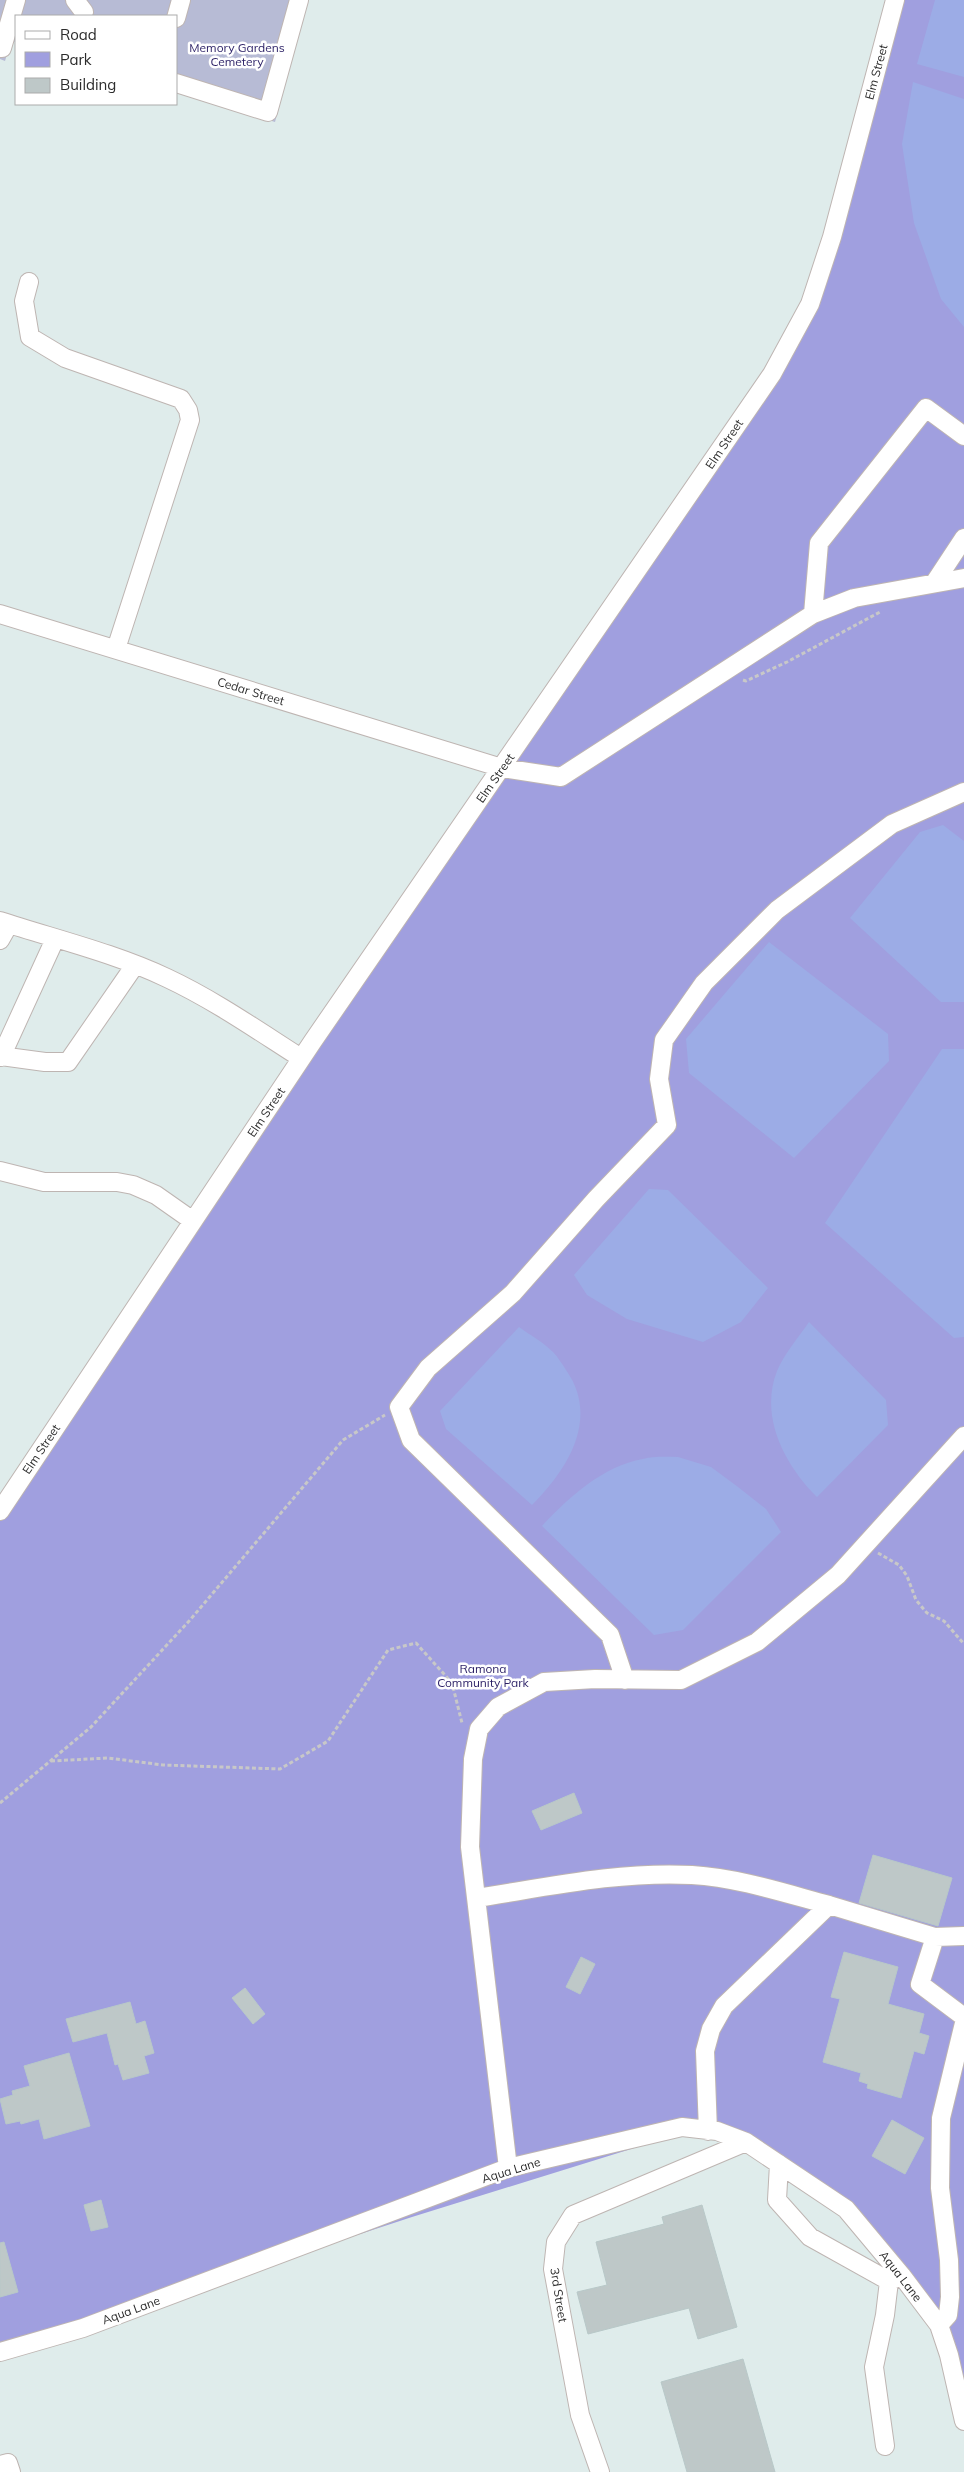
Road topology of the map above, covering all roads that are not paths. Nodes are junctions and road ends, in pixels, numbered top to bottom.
1 (16, 0) edge
2 (181, 0) edge
3 (298, 0) edge
4 (895, 0) edge
5 (177, 15) edge
6 (0, 48) edge
7 (178, 84) edge
8 (29, 282) dead end
9 (964, 436) edge
10 (964, 538) edge
11 (964, 578) edge
12 (935, 582) junction
13 (0, 614) edge
14 (813, 614) junction
15 (116, 650) junction
16 (502, 768) junction
17 (964, 792) edge
18 (4, 923) edge
19 (55, 939) junction
20 (0, 940) edge
21 (135, 965) junction
22 (0, 1056) edge
23 (301, 1058) junction
24 (0, 1171) edge
25 (193, 1221) junction
26 (964, 1436) edge
27 (0, 1511) edge
28 (625, 1680) junction
29 (477, 1898) junction
30 (829, 1905) junction
31 (964, 1936) edge
32 (935, 1937) junction
33 (964, 2017) edge
34 (964, 2023) edge
35 (708, 2131) junction
36 (746, 2142) junction
37 (779, 2164) junction
38 (508, 2168) junction
39 (895, 2278) junction
40 (939, 2325) junction
41 (0, 2352) edge
42 (964, 2421) edge
43 (886, 2446) dead end
44 (0, 2466) edge
45 (11, 2472) edge
46 (600, 2472) edge

1 - 6 street
2 - 5 street
3 - 7 street
4 - 16 street, Elm Street
8 - 15 street
9 - 14 street
10 - 12 street
11 - 12 street, Cedar Street
12 - 14 street, Cedar Street
13 - 15 street, Cedar Street
14 - 16 street, Cedar Street
15 - 16 street, Cedar Street
16 - 23 street, Elm Street
17 - 28 street
18 - 19 street
18 - 20 street
19 - 21 street
19 - 22 street
21 - 22 street
21 - 23 street
23 - 25 street, Elm Street
24 - 25 street
25 - 27 street, Elm Street
26 - 28 street
28 - 29 street
29 - 30 street
29 - 38 street
30 - 32 street
30 - 35 street
31 - 32 street
32 - 33 street
34 - 40 street
35 - 36 street, Aqua Lane
35 - 38 street, Aqua Lane
36 - 37 street, Aqua Lane
36 - 46 street, 3rd Street
37 - 39 street, Aqua Lane
37 - 39 street
38 - 41 street, Aqua Lane
39 - 40 street, Aqua Lane
39 - 43 street
40 - 42 street, Aqua Lane
44 - 45 street

